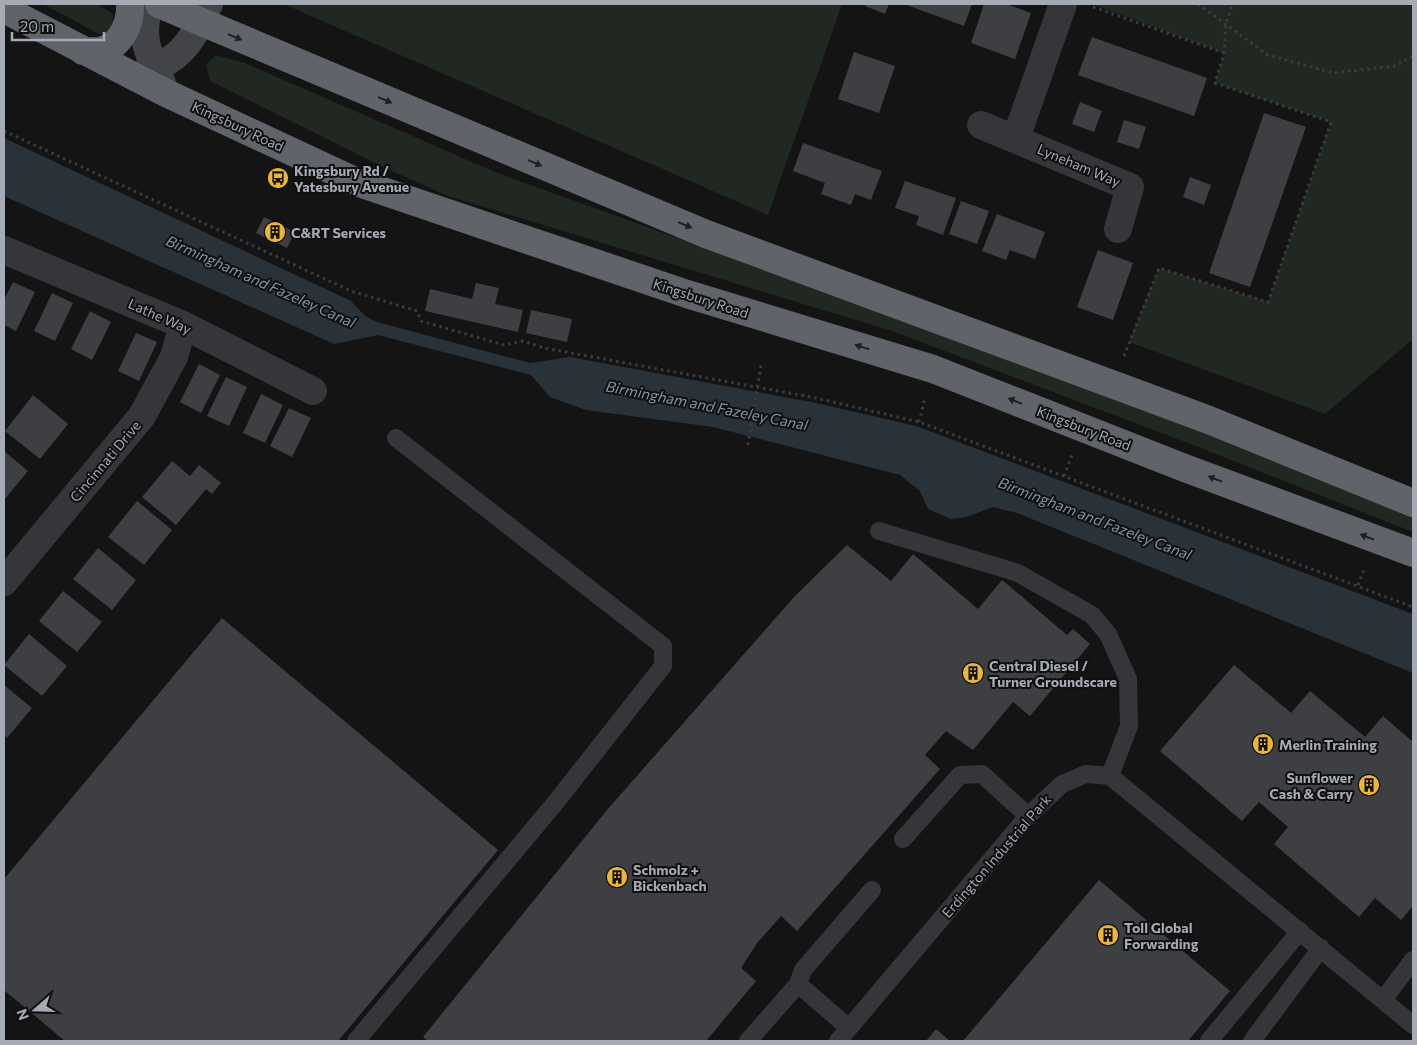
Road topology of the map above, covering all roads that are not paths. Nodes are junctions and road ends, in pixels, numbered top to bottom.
1 (130, 4) edge
2 (149, 4) edge
3 (159, 4) edge
4 (1063, 4) edge
5 (4, 9) edge
6 (205, 13) edge
7 (83, 51) junction
8 (145, 72) junction
9 (982, 125) dead end
10 (1016, 138) junction
11 (1118, 229) dead end
12 (4, 250) edge
13 (183, 325) junction
14 (313, 391) dead end
15 (396, 438) dead end
16 (1413, 502) edge
17 (879, 530) dead end
18 (1413, 553) edge
19 (4, 582) edge
20 (1110, 776) junction
21 (1028, 816) junction
22 (903, 839) dead end
23 (872, 890) dead end
24 (1300, 931) junction
25 (1321, 948) junction
26 (1413, 960) edge
27 (798, 984) junction
28 (1383, 1000) junction
29 (1413, 1025) edge
30 (849, 1028) junction
31 (356, 1041) edge
32 (748, 1041) edge
33 (838, 1041) edge
34 (1209, 1041) edge
35 (1252, 1041) edge

1 - 7 highway
2 - 8 street
3 - 6 highway
4 - 10 street
5 - 7 highway, Kingsbury Road
6 - 8 street
6 -> 16 highway
7 - 8 highway, Kingsbury Road
18 -> 8 highway, Kingsbury Road
9 - 10 street, Lyneham Way
10 - 11 street, Lyneham Way
12 - 13 street, Lathe Way
13 - 14 street, Lathe Way
13 - 19 street, Cincinnati Drive
15 - 31 lane
17 - 20 lane
20 - 21 lane, Erdington Industrial Park
20 - 24 lane
21 - 22 lane
21 - 30 lane, Erdington Industrial Park
23 - 27 lane
24 - 25 lane
24 - 34 lane
25 - 28 lane
25 - 35 lane
26 - 28 lane
27 - 30 lane
27 - 32 lane
28 - 29 lane
30 - 33 lane, Erdington Industrial Park

